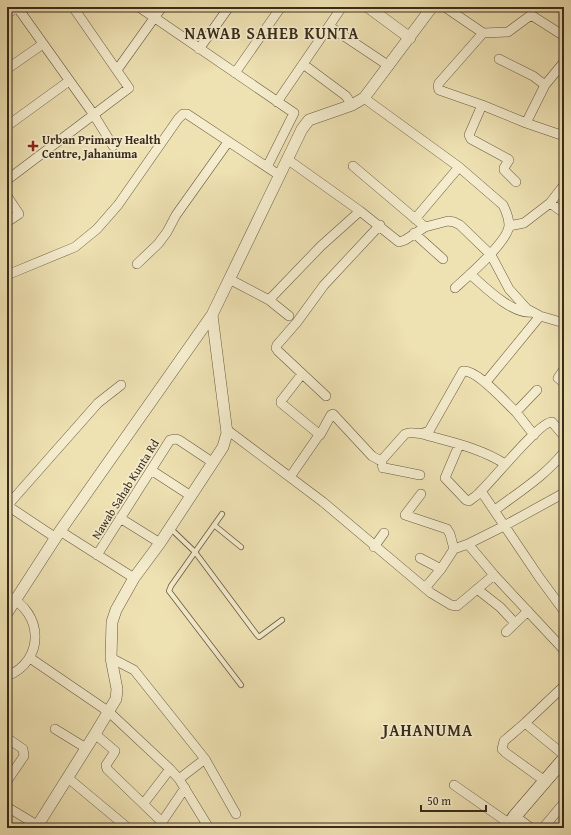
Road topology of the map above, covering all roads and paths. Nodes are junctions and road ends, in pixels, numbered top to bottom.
1 (17, 7) edge
2 (73, 7) edge
3 (140, 7) edge
4 (162, 7) edge
5 (229, 7) edge
6 (281, 7) edge
7 (342, 7) edge
8 (368, 7) edge
9 (445, 7) edge
10 (537, 7) edge
11 (431, 8) edge
12 (7, 14) edge
13 (531, 15) junction
14 (155, 18) junction
15 (329, 26) junction
16 (483, 33) junction
17 (564, 36) edge
18 (410, 38) junction
19 (43, 44) junction
20 (199, 49) junction
21 (499, 59) dead end
22 (564, 62) edge
23 (303, 64) junction
24 (389, 66) junction
25 (7, 69) edge
26 (117, 70) junction
27 (235, 73) junction
28 (69, 81) junction
29 (545, 85) junction
30 (364, 98) junction
31 (277, 102) junction
32 (352, 105) junction
33 (482, 105) junction
34 (94, 115) junction
35 (526, 123) junction
36 (7, 126) edge
37 (564, 136) edge
38 (228, 142) junction
39 (113, 146) dead end
40 (287, 159) junction
41 (353, 166) dead end
42 (267, 167) junction
43 (459, 167) junction
44 (279, 175) junction
45 (7, 180) edge
46 (516, 182) dead end
47 (564, 184) edge
48 (7, 196) edge
49 (550, 202) junction
50 (360, 211) junction
51 (564, 213) edge
52 (415, 218) junction
53 (7, 222) edge
54 (380, 225) junction
55 (509, 226) junction
56 (424, 227) junction
57 (414, 233) junction
58 (491, 255) junction
59 (443, 259) dead end
60 (137, 264) dead end
61 (470, 274) junction
62 (7, 275) edge
63 (229, 279) junction
64 (455, 288) dead end
65 (269, 300) junction
66 (537, 314) junction
67 (212, 315) junction
68 (289, 316) dead end
69 (564, 323) edge
70 (564, 369) edge
71 (302, 374) junction
72 (486, 382) junction
73 (564, 384) edge
74 (121, 385) dead end
75 (537, 390) dead end
76 (326, 396) dead end
77 (516, 412) junction
78 (226, 429) junction
79 (422, 434) junction
80 (319, 435) junction
81 (534, 435) junction
82 (564, 436) edge
83 (459, 445) junction
84 (564, 452) edge
85 (381, 461) junction
86 (212, 462) junction
87 (505, 464) junction
88 (151, 470) junction
89 (420, 475) dead end
90 (290, 477) junction
91 (481, 491) junction
92 (564, 493) edge
93 (421, 494) dead end
94 (191, 496) junction
95 (7, 506) edge
96 (494, 510) junction
97 (222, 514) dead end
98 (120, 518) junction
99 (214, 525) junction
100 (504, 526) junction
101 (170, 528) junction
102 (384, 533) dead end
103 (58, 535) junction
104 (160, 543) junction
105 (468, 544) junction
106 (374, 546) junction
107 (241, 547) dead end
108 (454, 549) junction
109 (195, 552) junction
110 (97, 555) junction
111 (420, 558) dead end
112 (441, 569) junction
113 (494, 575) junction
114 (134, 578) junction
115 (425, 588) junction
116 (476, 589) junction
117 (12, 598) edge
118 (564, 610) edge
119 (528, 611) junction
120 (7, 613) edge
121 (282, 620) dead end
122 (515, 623) junction
123 (506, 632) dead end
124 (564, 650) edge
125 (30, 658) junction
126 (112, 658) junction
127 (7, 676) edge
128 (241, 685) dead end
129 (564, 686) edge
130 (109, 712) junction
131 (525, 723) junction
132 (55, 729) dead end
133 (96, 734) junction
134 (7, 738) edge
135 (86, 748) junction
136 (564, 755) edge
137 (205, 759) junction
138 (564, 759) edge
139 (170, 770) junction
140 (68, 778) junction
141 (179, 779) junction
142 (7, 781) edge
143 (545, 781) junction
144 (454, 785) dead end
145 (184, 788) junction
146 (144, 803) junction
147 (564, 803) edge
148 (7, 807) edge
149 (236, 814) dead end
150 (510, 823) edge
151 (161, 825) edge
152 (37, 827) edge
153 (128, 828) edge
154 (209, 828) edge
155 (531, 828) edge
156 (543, 828) edge

1 - 12 street
1 - 19 street
2 - 26 street
3 - 14 street
4 - 14 street
5 - 20 street
6 - 27 street
7 - 15 street
8 - 18 street
9 - 16 street
10 - 13 street
11 - 18 street
13 - 16 street
13 - 17 street
14 - 20 street
14 - 26 street
15 - 23 street
15 - 24 street
16 - 33 street
18 - 24 street
19 - 25 street
19 - 28 street
20 - 27 street
21 - 29 street
22 - 29 street
23 - 31 street
23 - 32 street
24 - 30 street
26 - 34 street
27 - 31 street
28 - 34 street
28 - 36 street
29 - 35 street
30 - 32 street
30 - 43 street
31 - 42 street
32 - 40 street
33 - 35 street
33 - 46 street
34 - 39 street
34 - 45 street
35 - 37 street
38 - 42 street
38 - 60 street
38 - 62 street
40 - 44 street
40 - 50 street
41 - 52 street
42 - 44 street
43 - 52 street
43 - 55 street
44 - 63 street
47 - 49 street
48 - 53 street
49 - 51 street
49 - 55 street
50 - 54 street
50 - 65 street
52 - 56 street
54 - 57 street
54 - 71 street
55 - 58 street
56 - 57 street
56 - 58 street
57 - 59 street
58 - 61 street
58 - 66 street
61 - 64 street
61 - 66 street
63 - 65 street
63 - 67 street
65 - 68 street
66 - 69 street
66 - 72 street
67 - 78 street
67 - 103 street
70 - 73 street
71 - 76 street
71 - 80 street
72 - 77 street
72 - 79 street
74 - 95 street
75 - 77 street
77 - 81 street
78 - 86 street
78 - 90 street
79 - 83 street
79 - 85 street
80 - 85 street
80 - 90 street
81 - 82 street
81 - 87 street
83 - 87 street
83 - 91 street
84 - 96 street
85 - 89 street
86 - 88 street, Nawab Sahab Kunta Rd
86 - 94 street
87 - 91 street
88 - 94 street
88 - 98 street, Nawab Sahab Kunta Rd
90 - 106 street
91 - 96 street
92 - 100 street
93 - 108 street
94 - 101 street
95 - 103 street, Nawab Sahab Kunta Rd
96 - 100 street
97 - 99 lane
98 - 104 street
98 - 110 street, Nawab Sahab Kunta Rd
99 - 107 lane
99 - 109 lane
100 - 105 street
100 - 118 street
101 - 104 street
101 - 109 lane
102 - 106 street
103 - 110 street, Nawab Sahab Kunta Rd
103 - 117 street
104 - 114 street
105 - 108 street
105 - 113 street
106 - 115 street
108 - 112 street
109 - 121 lane
109 - 128 lane
110 - 114 street
111 - 112 street
112 - 115 street
113 - 116 street
113 - 119 street
114 - 126 street
115 - 116 street
116 - 122 street
117 - 120 street
117 - 125 street
119 - 122 street
119 - 124 street
122 - 123 street
125 - 127 street
125 - 130 street
126 - 130 street
126 - 137 street
129 - 131 street
130 - 133 street
130 - 139 street
131 - 136 street
131 - 143 street
132 - 135 street
133 - 135 street
133 - 146 street
134 - 142 street
135 - 140 street
137 - 141 street
137 - 149 street
138 - 143 main road
139 - 141 street
139 - 146 street
140 - 152 street
140 - 153 street
141 - 145 street
143 - 150 main road
144 - 150 street
145 - 151 street
145 - 154 street
146 - 151 street
147 - 156 street
148 - 152 street
150 - 155 street

